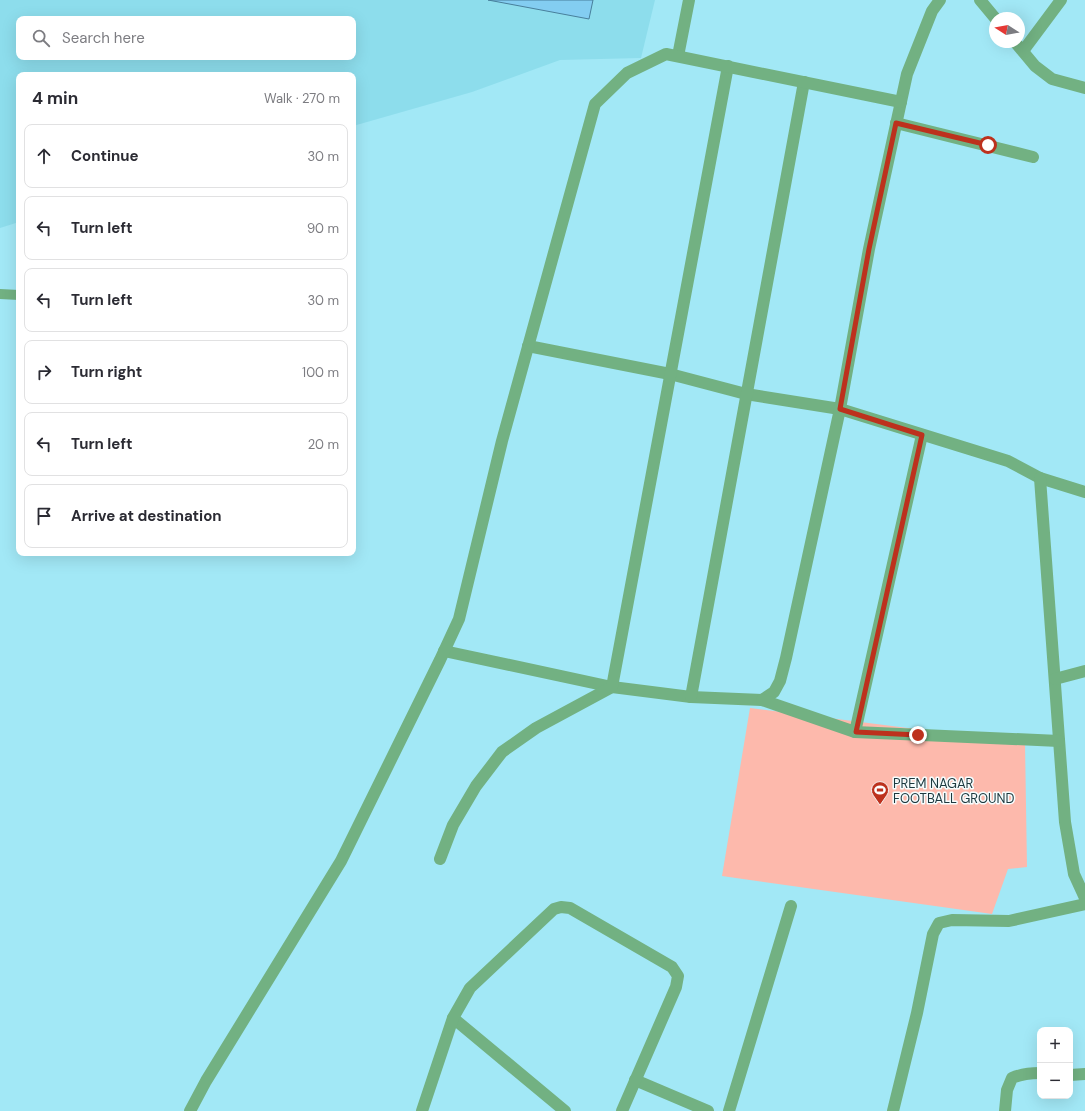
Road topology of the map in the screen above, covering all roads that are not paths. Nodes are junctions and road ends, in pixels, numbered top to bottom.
1 (689, 0) edge
2 (940, 0) edge
3 (980, 0) edge
4 (1061, 0) edge
5 (990, 12) edge
6 (1025, 39) edge
7 (1021, 48) edge
8 (678, 56) junction
9 (728, 66) junction
10 (804, 82) junction
11 (1085, 88) edge
12 (901, 102) junction
13 (896, 123) junction
14 (1033, 157) dead end
15 (0, 294) edge
16 (16, 295) edge
17 (528, 346) junction
18 (670, 374) junction
19 (746, 394) junction
20 (840, 409) junction
21 (922, 435) junction
22 (1040, 478) junction
23 (1085, 491) edge
24 (444, 651) junction
25 (1085, 671) edge
26 (1055, 679) junction
27 (612, 687) junction
28 (691, 697) junction
29 (762, 700) junction
30 (856, 732) junction
31 (1059, 741) junction
32 (440, 859) dead end
33 (1085, 898) edge
34 (1085, 904) edge
35 (791, 906) dead end
36 (453, 1018) junction
37 (1037, 1073) edge
38 (1085, 1074) edge
39 (1073, 1075) edge
40 (635, 1080) junction
41 (195, 1109) edge
42 (422, 1111) edge
43 (565, 1111) edge
44 (622, 1111) edge
45 (708, 1111) edge
46 (729, 1111) edge
47 (892, 1111) edge
48 (1005, 1111) edge

1 - 8 street
2 - 12 street
3 - 5 street
4 - 6 street
7 - 11 street
8 - 9 street
8 - 17 street
9 - 10 street
9 - 18 street
10 - 12 street
10 - 19 street
12 - 13 street
13 - 14 street
13 - 20 street
15 - 16 lane
17 - 18 street
17 - 24 street
18 - 19 street
18 - 27 street
19 - 20 street
19 - 28 street
20 - 21 street
20 - 29 street
21 - 22 street
21 - 30 street
22 - 23 street
22 - 26 street
24 - 27 street
24 - 41 street
25 - 26 street
26 - 31 street
27 - 28 street
27 - 32 street
28 - 29 street
29 - 30 street
30 - 31 street
31 - 33 street
34 - 47 street
35 - 46 street
36 - 40 street
36 - 42 street
36 - 43 street
37 - 48 street
38 - 39 street
40 - 44 street
40 - 45 street

